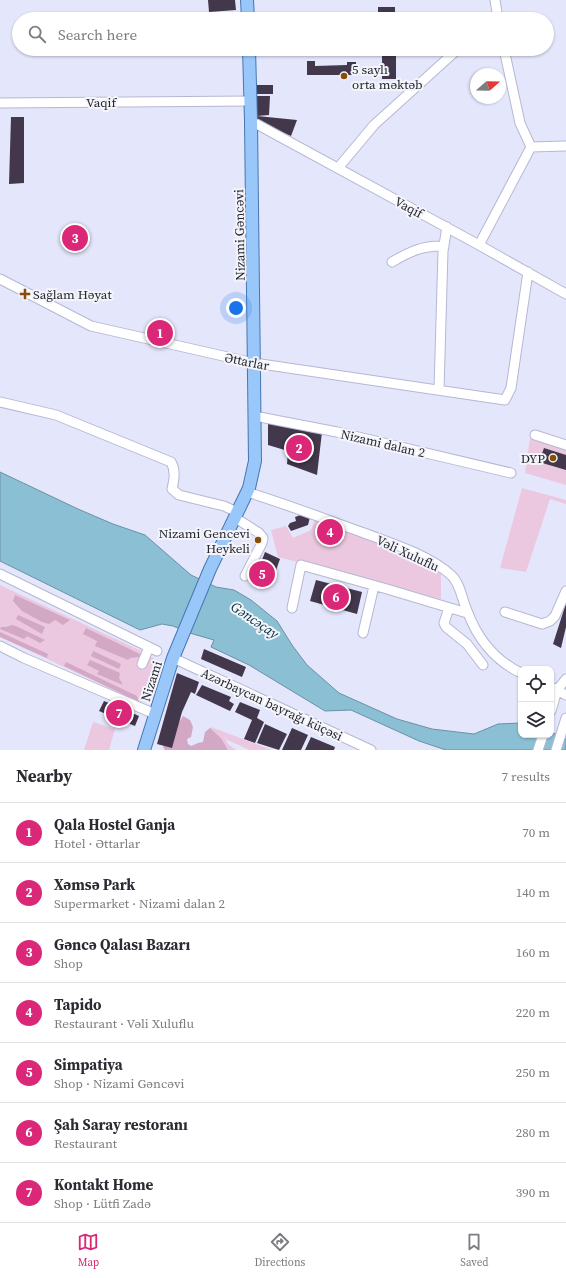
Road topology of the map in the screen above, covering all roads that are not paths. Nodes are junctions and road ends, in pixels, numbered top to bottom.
1 (248, 0) edge
2 (495, 0) edge
3 (248, 12) edge
4 (497, 12) edge
5 (249, 56) edge
6 (450, 56) edge
7 (506, 56) edge
8 (251, 101) junction
9 (0, 102) edge
10 (251, 121) junction
11 (566, 146) edge
12 (531, 147) junction
13 (338, 168) junction
14 (447, 227) junction
15 (479, 245) junction
16 (444, 246) junction
17 (392, 262) dead end
18 (528, 272) junction
19 (0, 279) edge
20 (566, 294) edge
21 (254, 364) junction
22 (439, 390) junction
23 (0, 402) edge
24 (254, 416) junction
25 (535, 435) dead end
26 (566, 444) edge
27 (511, 473) dead end
28 (247, 492) junction
29 (235, 514) junction
30 (0, 574) edge
31 (245, 576) dead end
32 (374, 586) junction
33 (566, 591) edge
34 (292, 608) dead end
35 (449, 608) junction
36 (505, 612) dead end
37 (467, 613) junction
38 (363, 633) dead end
39 (0, 646) edge
40 (173, 658) junction
41 (142, 664) dead end
42 (482, 665) dead end
43 (518, 671) edge
44 (566, 679) edge
45 (554, 688) edge
46 (566, 695) edge
47 (155, 714) junction
48 (566, 718) edge
49 (542, 738) edge
50 (144, 750) edge
51 (371, 750) edge
52 (538, 750) edge
53 (556, 750) edge

1 - 3 main road
2 - 4 street
5 - 8 main road, Nizami Gəncəvi
6 - 13 street
7 - 12 street
8 - 9 street, Vaqif
8 - 10 main road, Nizami Gəncəvi
10 - 13 street, Vaqif
10 - 21 main road, Nizami Gəncəvi
11 - 12 street
12 - 15 street
13 - 14 street, Vaqif
14 - 15 street, Vaqif
14 - 16 street
15 - 18 street, Vaqif
16 - 17 street
16 - 22 street
18 - 20 street, Vaqif
18 - 22 street, Əttarlar
19 - 21 street, Əttarlar
21 - 22 street, Əttarlar
21 - 24 main road, Nizami Gəncəvi
23 - 29 street
24 - 27 street, Nizami dalan 2
24 - 28 main road, Nizami Gəncəvi
25 - 26 street
28 - 29 main road, Nizami Gəncəvi
28 - 37 street, Vəli Xuluflu
29 - 31 street
29 - 40 main road, Nizami
30 - 41 street
32 - 34 street
32 - 35 street
32 - 38 street
33 - 36 street
35 - 37 street
35 - 42 street
37 - 43 street, Vəli Xuluflu
39 - 47 street
40 - 47 main road, Nizami
40 - 51 street, Azərbaycan bayrağı küçəsi
44 - 45 street
45 - 46 street
47 - 50 main road
48 - 53 street
49 - 52 street

